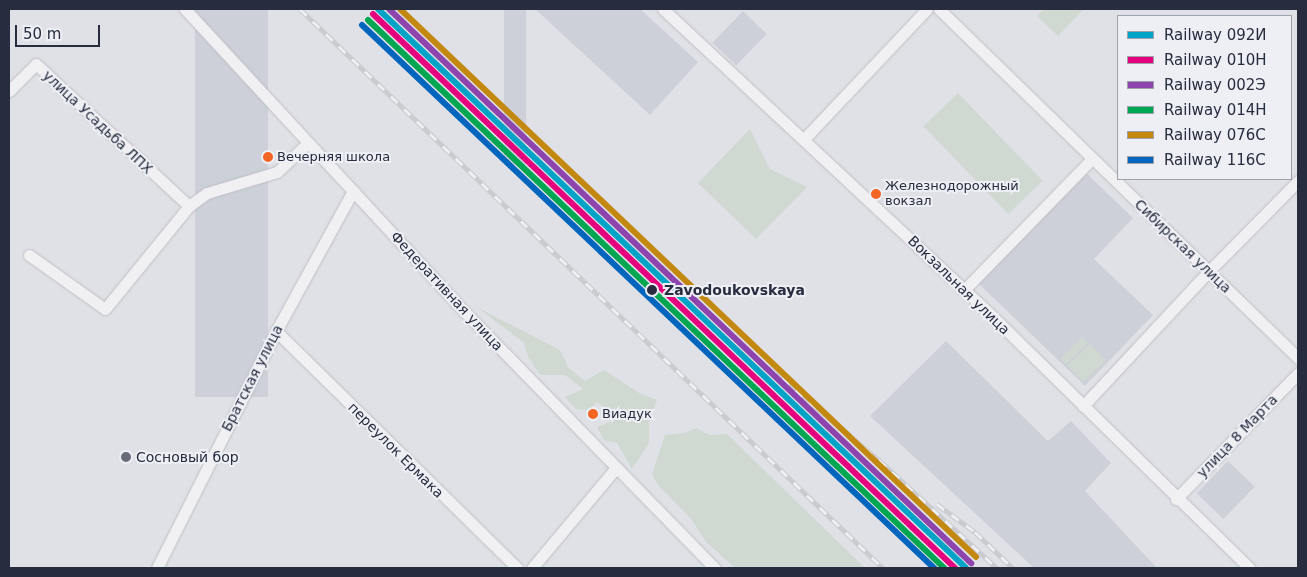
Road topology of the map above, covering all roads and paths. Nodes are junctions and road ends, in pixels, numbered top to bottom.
1 (185, 9) edge
2 (663, 9) edge
3 (927, 9) edge
4 (939, 9) edge
5 (9, 91) edge
6 (804, 139) junction
7 (308, 143) junction
8 (1092, 159) junction
9 (1298, 181) edge
10 (353, 191) junction
11 (189, 206) junction
12 (29, 255) dead end
13 (1209, 271) junction
14 (964, 290) junction
15 (276, 331) junction
16 (1298, 358) edge
17 (1298, 373) edge
18 (1083, 406) junction
19 (616, 468) junction
20 (1176, 499) junction
21 (157, 568) edge
22 (517, 568) edge
23 (532, 568) edge
24 (715, 568) edge
25 (1248, 568) edge

1 - 7 street, Федеративная улица
2 - 6 street, Вокзальная улица
3 - 6 street
4 - 8 street, Сибирская улица
5 - 11 street, улица Усадьба ЛПХ
6 - 14 street, Вокзальная улица
7 - 10 street, Федеративная улица
7 - 11 street
8 - 13 street, Сибирская улица
8 - 14 street
9 - 13 street
10 - 15 street, Братская улица
10 - 19 street, Федеративная улица
11 - 12 street
13 - 16 street, Сибирская улица
13 - 18 street
14 - 18 street, Вокзальная улица
15 - 21 street, Братская улица
15 - 22 street, переулок Ермака
17 - 20 street, улица 8 Марта
18 - 20 street, Вокзальная улица
19 - 23 street
19 - 24 street, Федеративная улица
20 - 25 street, Вокзальная улица

